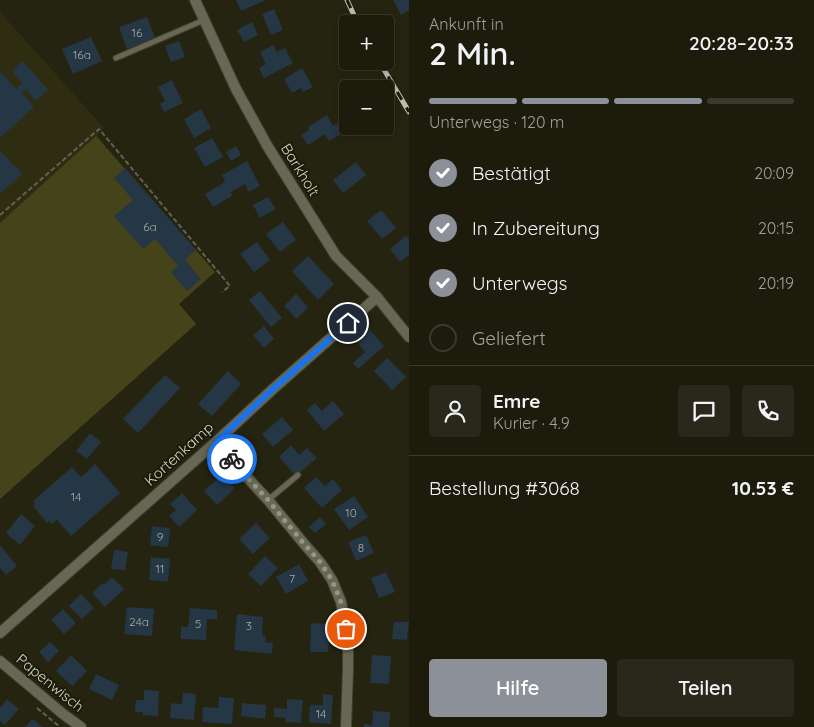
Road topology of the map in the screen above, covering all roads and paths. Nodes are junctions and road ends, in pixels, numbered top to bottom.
1 (195, 0) edge
2 (204, 20) junction
3 (116, 58) dead end
4 (0, 215) edge
5 (222, 292) dead end
6 (377, 297) junction
7 (409, 337) edge
8 (217, 441) junction
9 (298, 475) dead end
10 (268, 500) junction
11 (0, 633) edge
12 (0, 661) edge
13 (81, 727) edge
14 (346, 727) edge

1 - 2 street, Barkholt
2 - 3 lane
2 - 6 street, Barkholt
4 - 5 path
6 - 7 street, Barkholt
6 - 8 street, Kortenkamp
8 - 10 street
8 - 11 street, Kortenkamp
9 - 10 lane
10 - 14 street
12 - 13 street, Papenwisch

